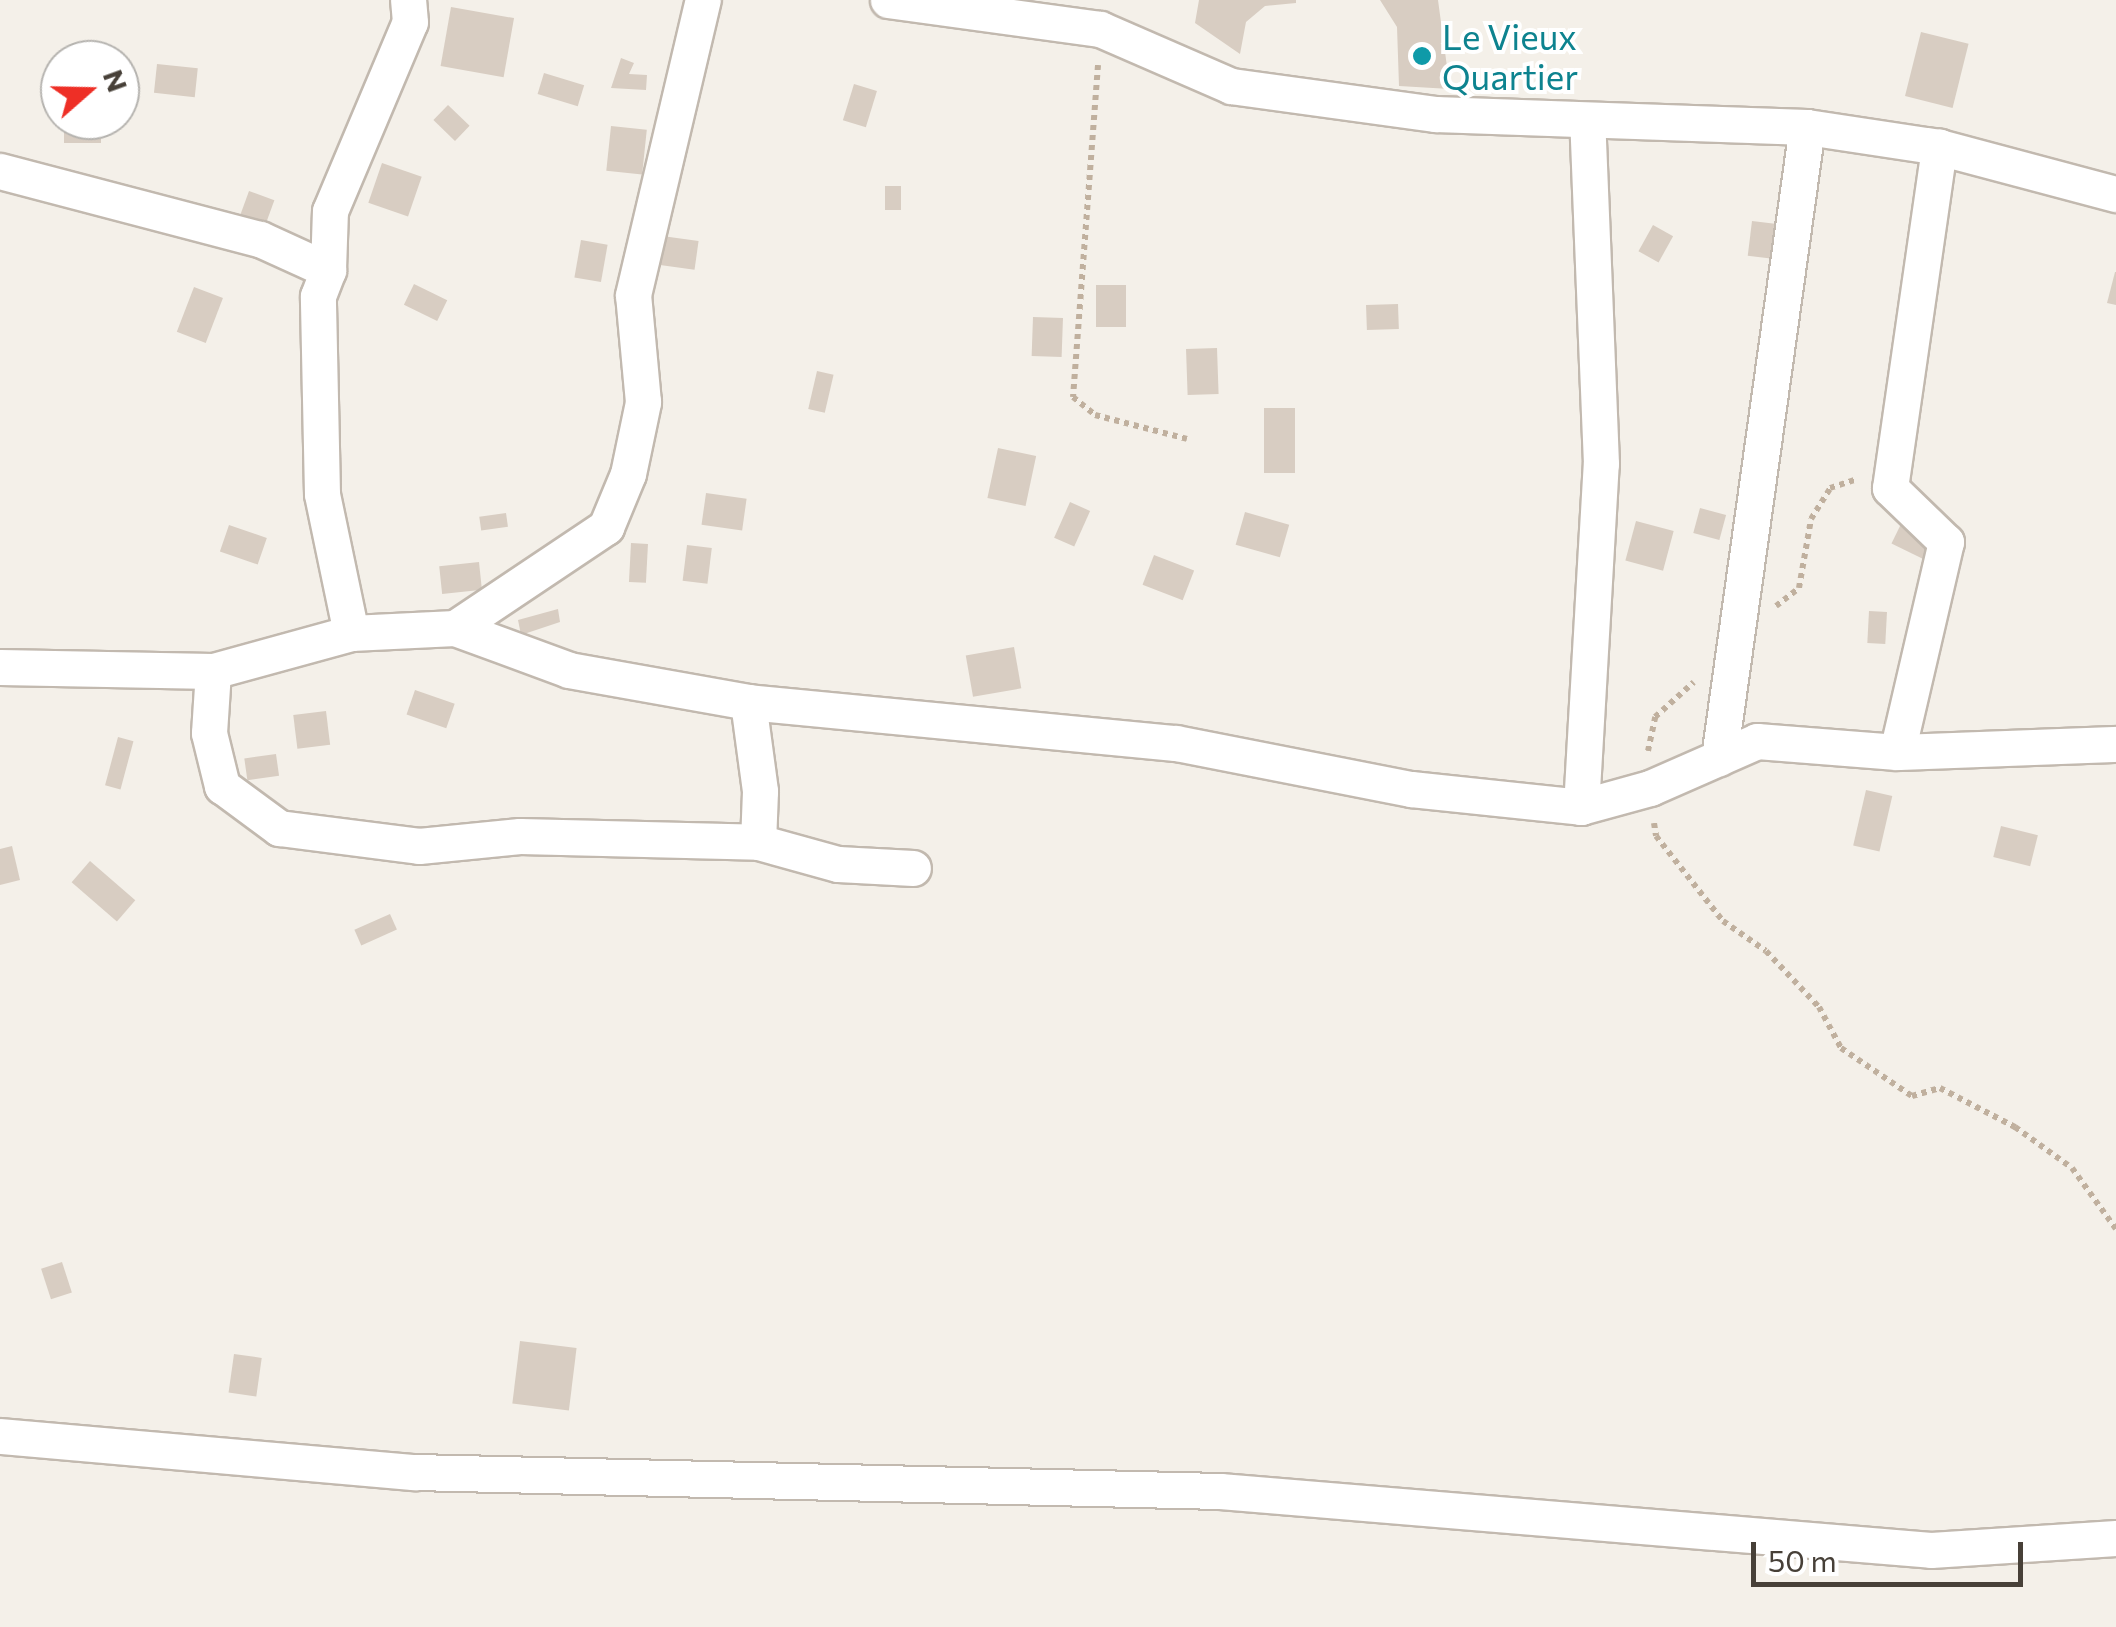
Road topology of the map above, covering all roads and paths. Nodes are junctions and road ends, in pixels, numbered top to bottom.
1 (408, 0) edge
2 (704, 0) edge
3 (888, 0) edge
4 (1100, 29) junction
5 (1587, 121) junction
6 (1806, 127) junction
7 (1939, 147) junction
8 (0, 170) edge
9 (2116, 194) edge
10 (328, 270) junction
11 (1187, 439) dead end
12 (1890, 488) junction
13 (455, 628) junction
14 (350, 633) junction
15 (1732, 642) junction
16 (0, 667) edge
17 (214, 671) junction
18 (748, 702) junction
19 (2116, 744) edge
20 (1897, 752) junction
21 (1719, 758) junction
22 (1650, 788) junction
23 (1581, 807) junction
24 (758, 842) junction
25 (914, 868) dead end
26 (2116, 1229) edge
27 (0, 1436) edge
28 (2116, 1538) edge

1 - 10 street
2 - 13 street
3 - 4 street
4 - 5 street
4 - 11 path
5 - 6 street
5 - 23 street
6 - 7 street
6 - 15 street
7 - 9 street
7 - 12 street
8 - 10 street
10 - 14 street
12 - 15 path
12 - 20 street
13 - 14 street
13 - 18 street
14 - 17 street
15 - 21 street
15 - 22 path
16 - 17 street
17 - 24 street
18 - 23 street
18 - 24 street
19 - 20 street
20 - 21 street
21 - 22 street
22 - 23 street
22 - 26 path
24 - 25 street
27 - 28 street

